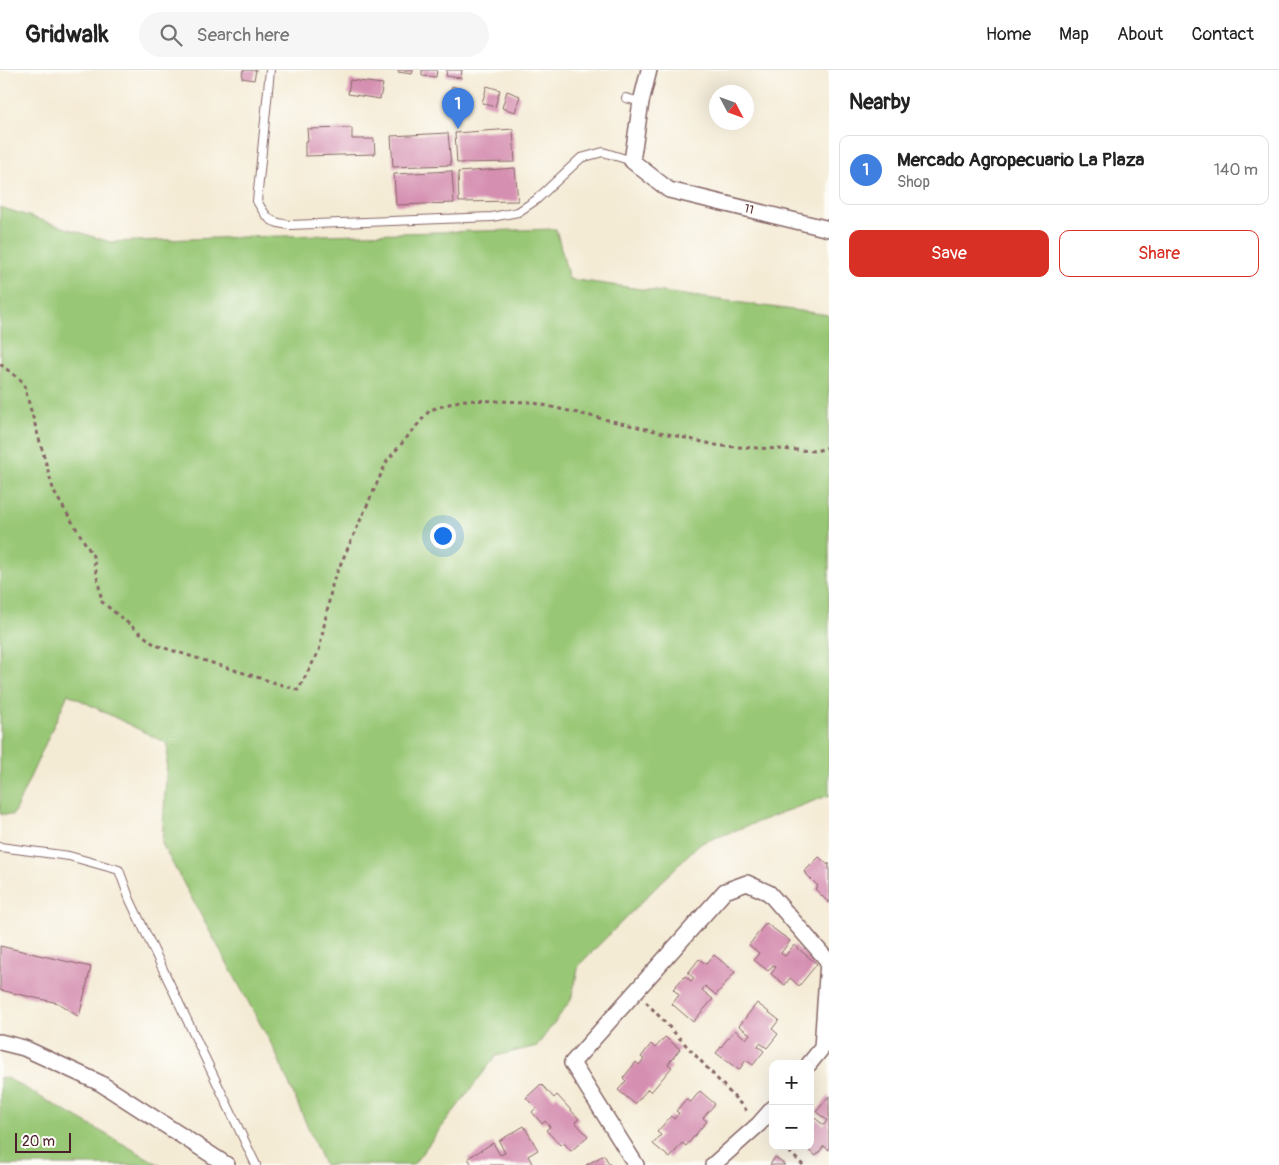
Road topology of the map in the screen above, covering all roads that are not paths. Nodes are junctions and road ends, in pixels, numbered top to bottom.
1 (270, 70) edge
2 (649, 70) edge
3 (632, 161) junction
4 (829, 229) edge
5 (0, 847) edge
6 (0, 1042) edge
7 (826, 1052) edge
8 (814, 1060) edge
9 (769, 1113) edge
10 (227, 1165) edge
11 (256, 1165) edge
12 (636, 1165) edge
13 (713, 1165) edge

1 - 3 lane
2 - 3 street
3 - 4 street, 11
5 - 11 lane
6 - 10 street
7 - 8 street
7 - 12 street
9 - 13 street

